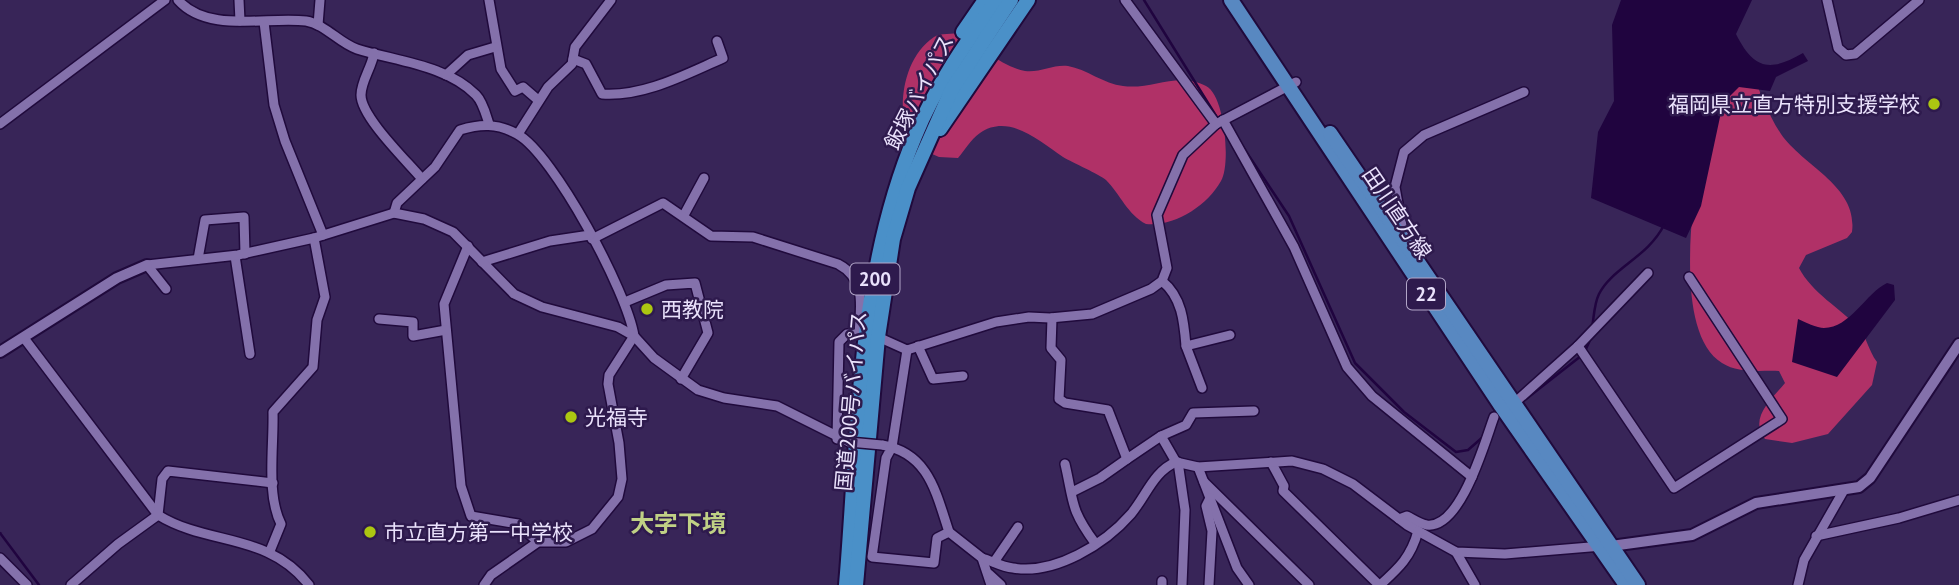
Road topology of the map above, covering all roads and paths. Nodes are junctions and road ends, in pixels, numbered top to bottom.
1 (165, 0) edge
2 (178, 0) edge
3 (239, 0) edge
4 (320, 0) edge
5 (489, 0) edge
6 (611, 0) edge
7 (985, 0) edge
8 (997, 0) edge
9 (1011, 0) edge
10 (1028, 0) edge
11 (1125, 0) edge
12 (1231, 0) edge
13 (1243, 0) edge
14 (1827, 0) edge
15 (1919, 0) edge
16 (240, 21) junction
17 (264, 22) junction
18 (318, 25) junction
19 (717, 41) dead end
20 (495, 47) junction
21 (374, 53) junction
22 (573, 59) junction
23 (446, 75) junction
24 (1291, 83) junction
25 (1524, 92) dead end
26 (538, 100) junction
27 (1219, 122) junction
28 (0, 124) edge
29 (489, 124) junction
30 (518, 134) junction
31 (916, 135) junction
32 (920, 159) junction
33 (704, 178) dead end
34 (422, 179) junction
35 (394, 213) junction
36 (684, 215) junction
37 (318, 237) junction
38 (591, 237) junction
39 (1405, 243) junction
40 (468, 246) junction
41 (245, 254) junction
42 (235, 256) junction
43 (198, 259) junction
44 (482, 262) junction
45 (147, 265) junction
46 (1648, 273) dead end
47 (1689, 277) dead end
48 (1162, 281) junction
49 (166, 289) dead end
50 (625, 302) junction
51 (1052, 318) junction
52 (379, 319) dead end
53 (446, 330) junction
54 (867, 335) junction
55 (1230, 335) dead end
56 (634, 336) junction
57 (24, 338) junction
58 (1959, 344) edge
59 (918, 346) junction
60 (1186, 346) junction
61 (1578, 346) junction
62 (907, 350) junction
63 (0, 352) edge
64 (250, 354) dead end
65 (963, 376) dead end
66 (681, 379) junction
67 (1202, 388) dead end
68 (1254, 411) dead end
69 (1504, 411) junction
70 (1161, 436) junction
71 (837, 439) junction
72 (887, 446) junction
73 (1127, 459) junction
74 (1177, 462) junction
75 (1271, 462) junction
76 (1065, 464) dead end
77 (1198, 467) junction
78 (1472, 477) junction
79 (1204, 482) junction
80 (273, 483) junction
81 (1844, 490) junction
82 (1072, 492) junction
83 (1210, 498) junction
84 (1959, 500) edge
85 (158, 515) junction
86 (1399, 519) junction
87 (1018, 527) dead end
88 (1418, 531) junction
89 (949, 532) junction
90 (1816, 536) junction
91 (538, 542) junction
92 (1095, 543) junction
93 (1604, 546) junction
94 (270, 551) junction
95 (1456, 552) junction
96 (0, 558) edge
97 (982, 558) junction
98 (993, 562) junction
99 (988, 573) junction
100 (27, 585) edge
101 (71, 585) edge
102 (309, 585) edge
103 (484, 585) edge
104 (846, 585) edge
105 (856, 585) edge
106 (991, 585) edge
107 (1001, 585) edge
108 (1182, 585) edge
109 (1209, 585) edge
110 (1249, 585) edge
111 (1309, 585) edge
112 (1380, 585) edge
113 (1475, 585) edge
114 (1626, 585) edge
115 (1637, 585) edge
116 (1798, 585) edge

1 - 28 street
2 - 16 street
3 - 16 street
4 - 18 street
5 - 20 street
6 - 22 street
7 - 31 highway
8 - 31 highway, 飯塚バイパス / 200
9 - 32 highway, 国道200号バイパス / 200
10 - 32 highway
11 - 27 street
12 - 24 main road, 田川直方線 / 22
13 - 24 main road, 田川直方線 / 22
14 - 15 street
16 - 17 street
17 - 18 street
17 - 37 street
18 - 21 street
19 - 22 street
20 - 23 street
20 - 26 street
21 - 23 street
21 - 34 street
22 - 26 street
23 - 29 street
24 - 27 street
24 - 39 main road, 田川直方線 / 22
24 - 69 main road, 田川直方線 / 22
25 - 39 street
26 - 30 street
27 - 48 street
27 - 78 street
29 - 30 street
29 - 34 street
30 - 38 street
31 - 54 highway, 飯塚バイパス / 200
32 - 54 highway, 国道200号バイパス / 200
33 - 36 street
34 - 35 street
35 - 37 street
35 - 40 street
36 - 38 street
36 - 54 street
37 - 41 street
37 - 80 street
38 - 44 street
38 - 50 street
39 - 69 main road, 田川直方線 / 22
40 - 44 street
40 - 53 street
41 - 42 street
41 - 43 street
42 - 43 street
42 - 64 street
43 - 45 street
44 - 56 street
45 - 49 street
45 - 57 street
46 - 61 street
47 - 61 street
48 - 51 street
48 - 60 street
50 - 56 street
50 - 66 street
51 - 59 street
51 - 73 street
52 - 53 street
53 - 91 street
54 - 62 street
54 - 71 street
54 - 104 highway, 飯塚バイパス / 200
54 - 105 highway, 国道200号バイパス / 200
55 - 60 street
56 - 66 street
56 - 91 street
57 - 63 street
57 - 85 street
58 - 81 street
59 - 62 street
59 - 65 street
60 - 67 street
61 - 69 street
62 - 72 street
66 - 71 street
68 - 70 street
69 - 78 street
69 - 93 main road, 田川直方線 / 22
70 - 73 street
70 - 74 street
71 - 72 street, bridge
72 - 89 street
72 - 89 street
73 - 82 street
74 - 77 street
74 - 92 street
74 - 108 street
75 - 77 street
75 - 86 street
75 - 112 street
76 - 82 street
77 - 79 street
78 - 86 street
79 - 83 street
79 - 111 street
80 - 85 street
80 - 94 street
81 - 90 street
81 - 93 street
82 - 92 street
83 - 109 street
83 - 110 street
84 - 90 street
85 - 94 street
85 - 101 street
86 - 88 street
87 - 98 street
88 - 95 street
88 - 112 street
89 - 97 street
90 - 116 street
91 - 103 street
92 - 98 street
93 - 95 street
93 - 114 main road, 田川直方線 / 22
93 - 115 main road, 田川直方線 / 22
94 - 102 street
95 - 113 street
96 - 100 street
97 - 98 street
97 - 99 street
99 - 106 street
99 - 107 street

